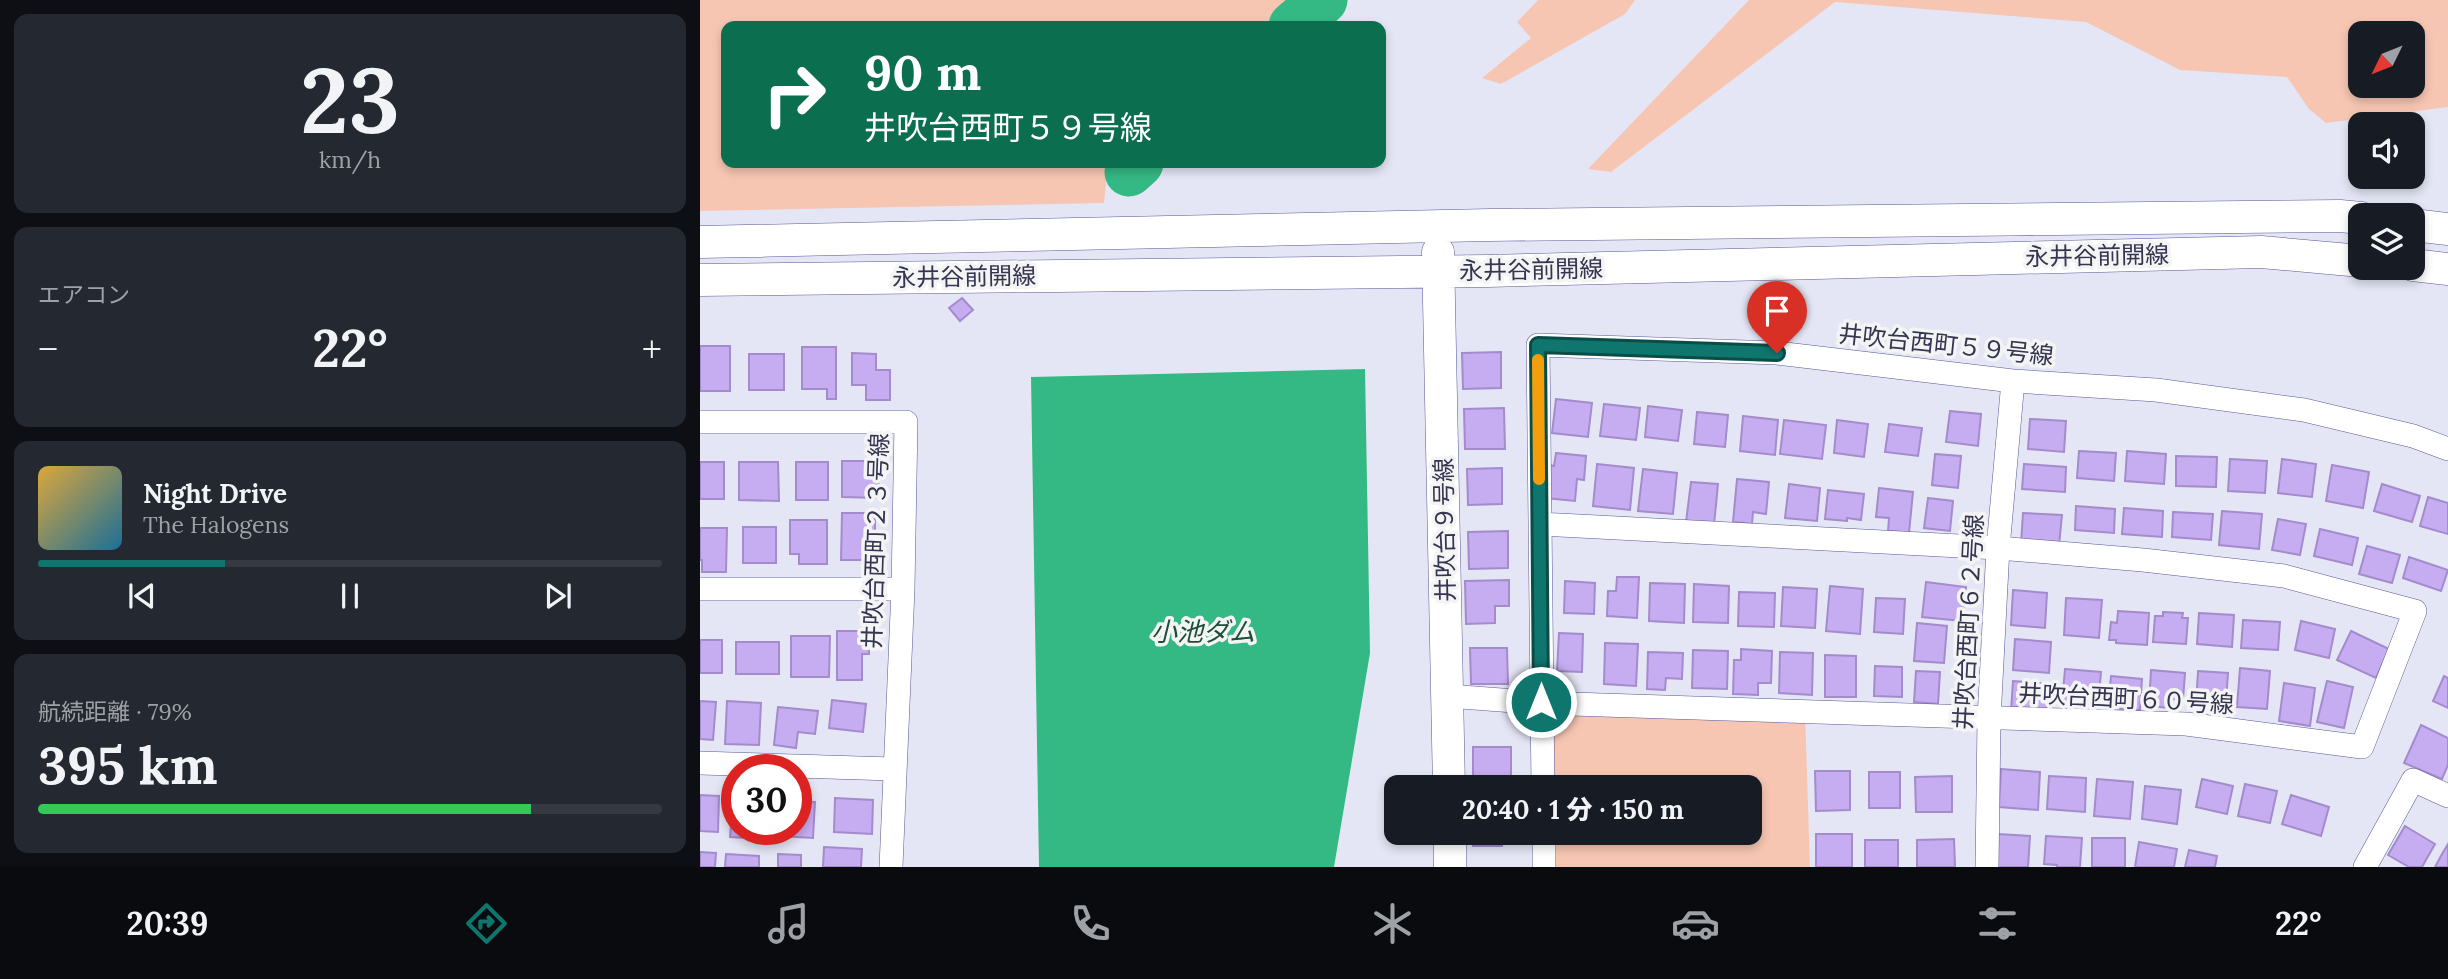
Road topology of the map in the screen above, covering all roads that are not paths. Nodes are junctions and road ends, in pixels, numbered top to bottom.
1 (2348, 217) edge
2 (2425, 226) edge
3 (1436, 227) junction
4 (2448, 229) edge
5 (700, 242) edge
6 (2348, 260) edge
7 (2425, 266) edge
8 (2448, 268) edge
9 (1440, 272) junction
10 (700, 280) edge
11 (2013, 381) junction
12 (700, 422) edge
13 (2448, 449) edge
14 (1540, 524) junction
15 (1998, 548) junction
16 (700, 589) edge
17 (903, 589) junction
18 (1448, 696) junction
19 (1541, 702) junction
20 (1989, 719) junction
21 (700, 764) edge
22 (893, 769) junction
23 (1449, 775) edge
24 (1543, 775) edge
25 (2448, 796) edge
26 (1450, 845) edge
27 (1544, 845) edge
28 (891, 867) edge
29 (1450, 867) edge
30 (1544, 867) edge
31 (1987, 867) edge
32 (2365, 867) edge

1 - 3 street, 永井谷前開線
2 - 4 street
3 - 5 street, 永井谷前開線
3 - 9 street, 井吹台９号線
6 - 9 street, 永井谷前開線
7 - 8 street
9 - 10 street, 永井谷前開線
9 - 18 street, 井吹台９号線
11 - 13 street, 井吹台西町５９号線
11 - 14 street, 井吹台西町５９号線
11 - 15 street, 井吹台西町６２号線
12 - 17 street, 井吹台西町２３号線
14 - 15 street, 井吹台西町６０号線
14 - 19 street, 井吹台西町５９号線
15 - 20 street, 井吹台西町６２号線
15 - 20 street, 井吹台西町６０号線
16 - 17 street
17 - 22 street, 井吹台西町２３号線
18 - 19 street, 井吹台西町６０号線
18 - 23 street, 井吹台９号線
19 - 20 street, 井吹台西町６０号線
19 - 24 street, 井吹台西町５９号線
20 - 31 street, 井吹台西町６２号線
21 - 22 street
22 - 28 street, 井吹台西町２３号線
25 - 32 street
26 - 29 street
27 - 30 street

